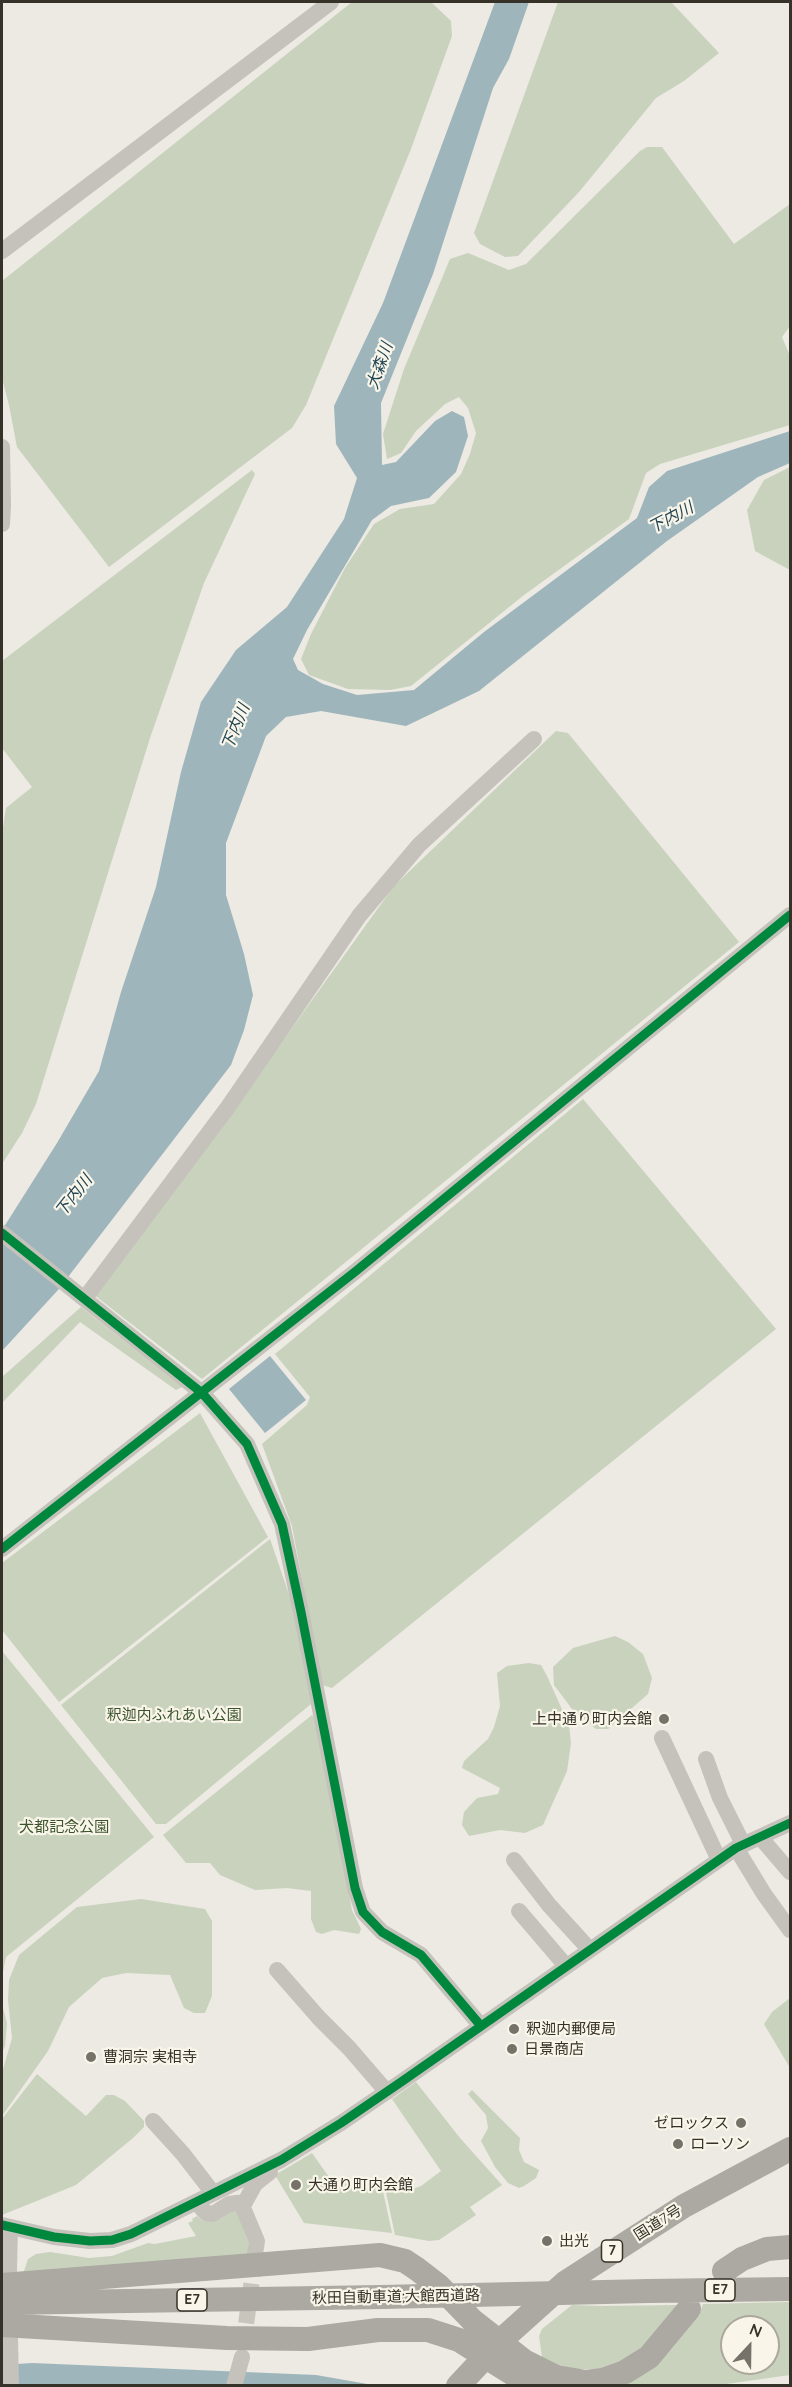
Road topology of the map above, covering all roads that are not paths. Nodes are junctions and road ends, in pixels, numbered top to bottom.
1 (332, 2) edge
2 (2, 251) edge
3 (2, 447) edge
4 (2, 524) edge
5 (534, 740) dead end
6 (790, 915) edge
7 (2, 1233) edge
8 (85, 1299) junction
9 (202, 1394) junction
10 (2, 1549) edge
11 (662, 1738) dead end
12 (706, 1759) dead end
13 (790, 1823) edge
14 (760, 1837) junction
15 (739, 1846) junction
16 (514, 1860) dead end
17 (719, 1860) junction
18 (790, 1872) edge
19 (519, 1911) dead end
20 (790, 1930) edge
21 (590, 1950) junction
22 (566, 1966) junction
23 (277, 1971) dead end
24 (481, 2026) junction
25 (387, 2092) junction
26 (153, 2121) dead end
27 (790, 2149) edge
28 (292, 2154) junction
29 (213, 2193) junction
30 (196, 2202) junction
31 (242, 2203) junction
32 (6, 2226) edge
33 (790, 2247) edge
34 (255, 2254) tunnel mouth
35 (724, 2271) dead end
36 (5, 2278) edge
37 (790, 2289) edge
38 (2, 2303) edge
39 (689, 2309) dead end
40 (6, 2331) edge
41 (492, 2349) junction
42 (242, 2357) tunnel mouth
43 (11, 2385) edge
44 (234, 2385) edge
45 (458, 2385) edge
46 (535, 2385) edge

1 - 2 street
3 - 4 street
5 - 8 street
6 - 9 street
7 - 8 street
8 - 9 street
9 - 10 street
9 - 24 street
11 - 17 street
12 - 15 street
13 - 14 street
14 - 15 street
14 - 18 street
15 - 17 street
15 - 20 street
16 - 21 street
17 - 21 street
19 - 22 street
21 - 22 street
22 - 24 street
23 - 25 street
24 - 25 street
25 - 28 street
26 - 29 street
27 - 41 highway, 国道7号 / 7
28 - 29 street
28 - 31 street
29 - 30 street
30 - 31 street
30 - 32 street
31 - 34 street
32 - 36 street
33 - 35 highway
36 - 41 highway
37 - 38 highway, 秋田自動車道;大館西道路 / E7, bridge
39 - 41 highway
40 - 41 highway
40 - 43 street
41 - 45 highway, 国道7号 / 7
41 - 46 highway
42 - 44 street

